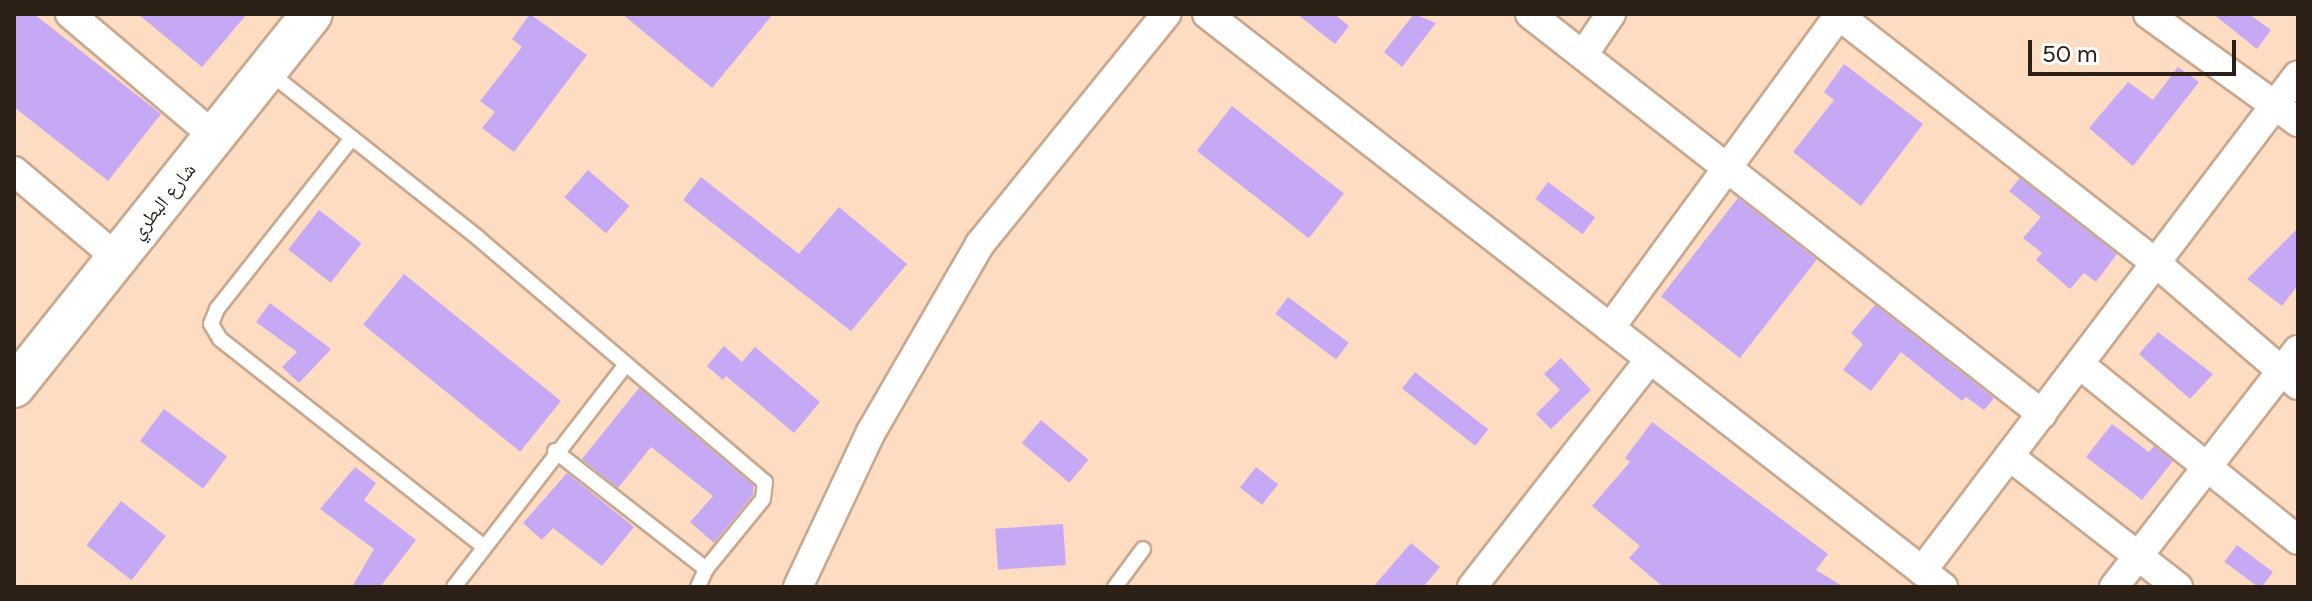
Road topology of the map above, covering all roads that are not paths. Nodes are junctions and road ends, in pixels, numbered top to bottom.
1 (70, 14) edge
2 (312, 14) edge
3 (1166, 14) edge
4 (1207, 14) edge
5 (1530, 14) edge
6 (1611, 14) edge
7 (1839, 14) edge
8 (2148, 14) edge
9 (1583, 55) junction
10 (266, 71) junction
11 (2298, 75) edge
12 (2276, 104) junction
13 (2298, 122) edge
14 (214, 136) junction
15 (352, 138) junction
16 (1730, 169) junction
17 (14, 171) edge
18 (117, 258) junction
19 (2156, 263) junction
20 (1610, 328) junction
21 (1650, 359) junction
22 (2079, 364) junction
23 (624, 367) junction
24 (2292, 369) edge
25 (14, 387) edge
26 (2042, 414) junction
27 (555, 451) junction
28 (2009, 456) junction
29 (2206, 469) junction
30 (2298, 540) edge
31 (482, 545) junction
32 (1143, 549) dead end
33 (2138, 557) junction
34 (706, 569) junction
35 (1932, 579) edge
36 (454, 587) edge
37 (698, 587) edge
38 (798, 587) edge
39 (1115, 587) edge
40 (1472, 587) edge
41 (2114, 587) edge
42 (2178, 587) edge

1 - 14 street
2 - 10 main road, شارع البطري
3 - 38 street
4 - 20 street
5 - 9 street
6 - 9 street
7 - 16 street
7 - 19 street
8 - 12 street
9 - 16 street
10 - 14 main road, شارع البطري
10 - 15 lane
11 - 12 street
12 - 13 street
12 - 19 street
14 - 18 main road, شارع البطري
15 - 23 lane
15 - 31 lane
16 - 20 street
16 - 26 street
17 - 18 street
18 - 25 main road, شارع البطري
19 - 22 street
19 - 24 street
20 - 21 street
21 - 35 street
21 - 40 street
22 - 26 street
22 - 29 street
23 - 27 lane
23 - 34 lane
24 - 29 street
26 - 28 street
27 - 31 lane
27 - 34 lane
28 - 33 street
28 - 35 street
29 - 30 street
29 - 33 street
31 - 36 lane
32 - 39 lane
33 - 41 street
33 - 42 street
34 - 37 lane

